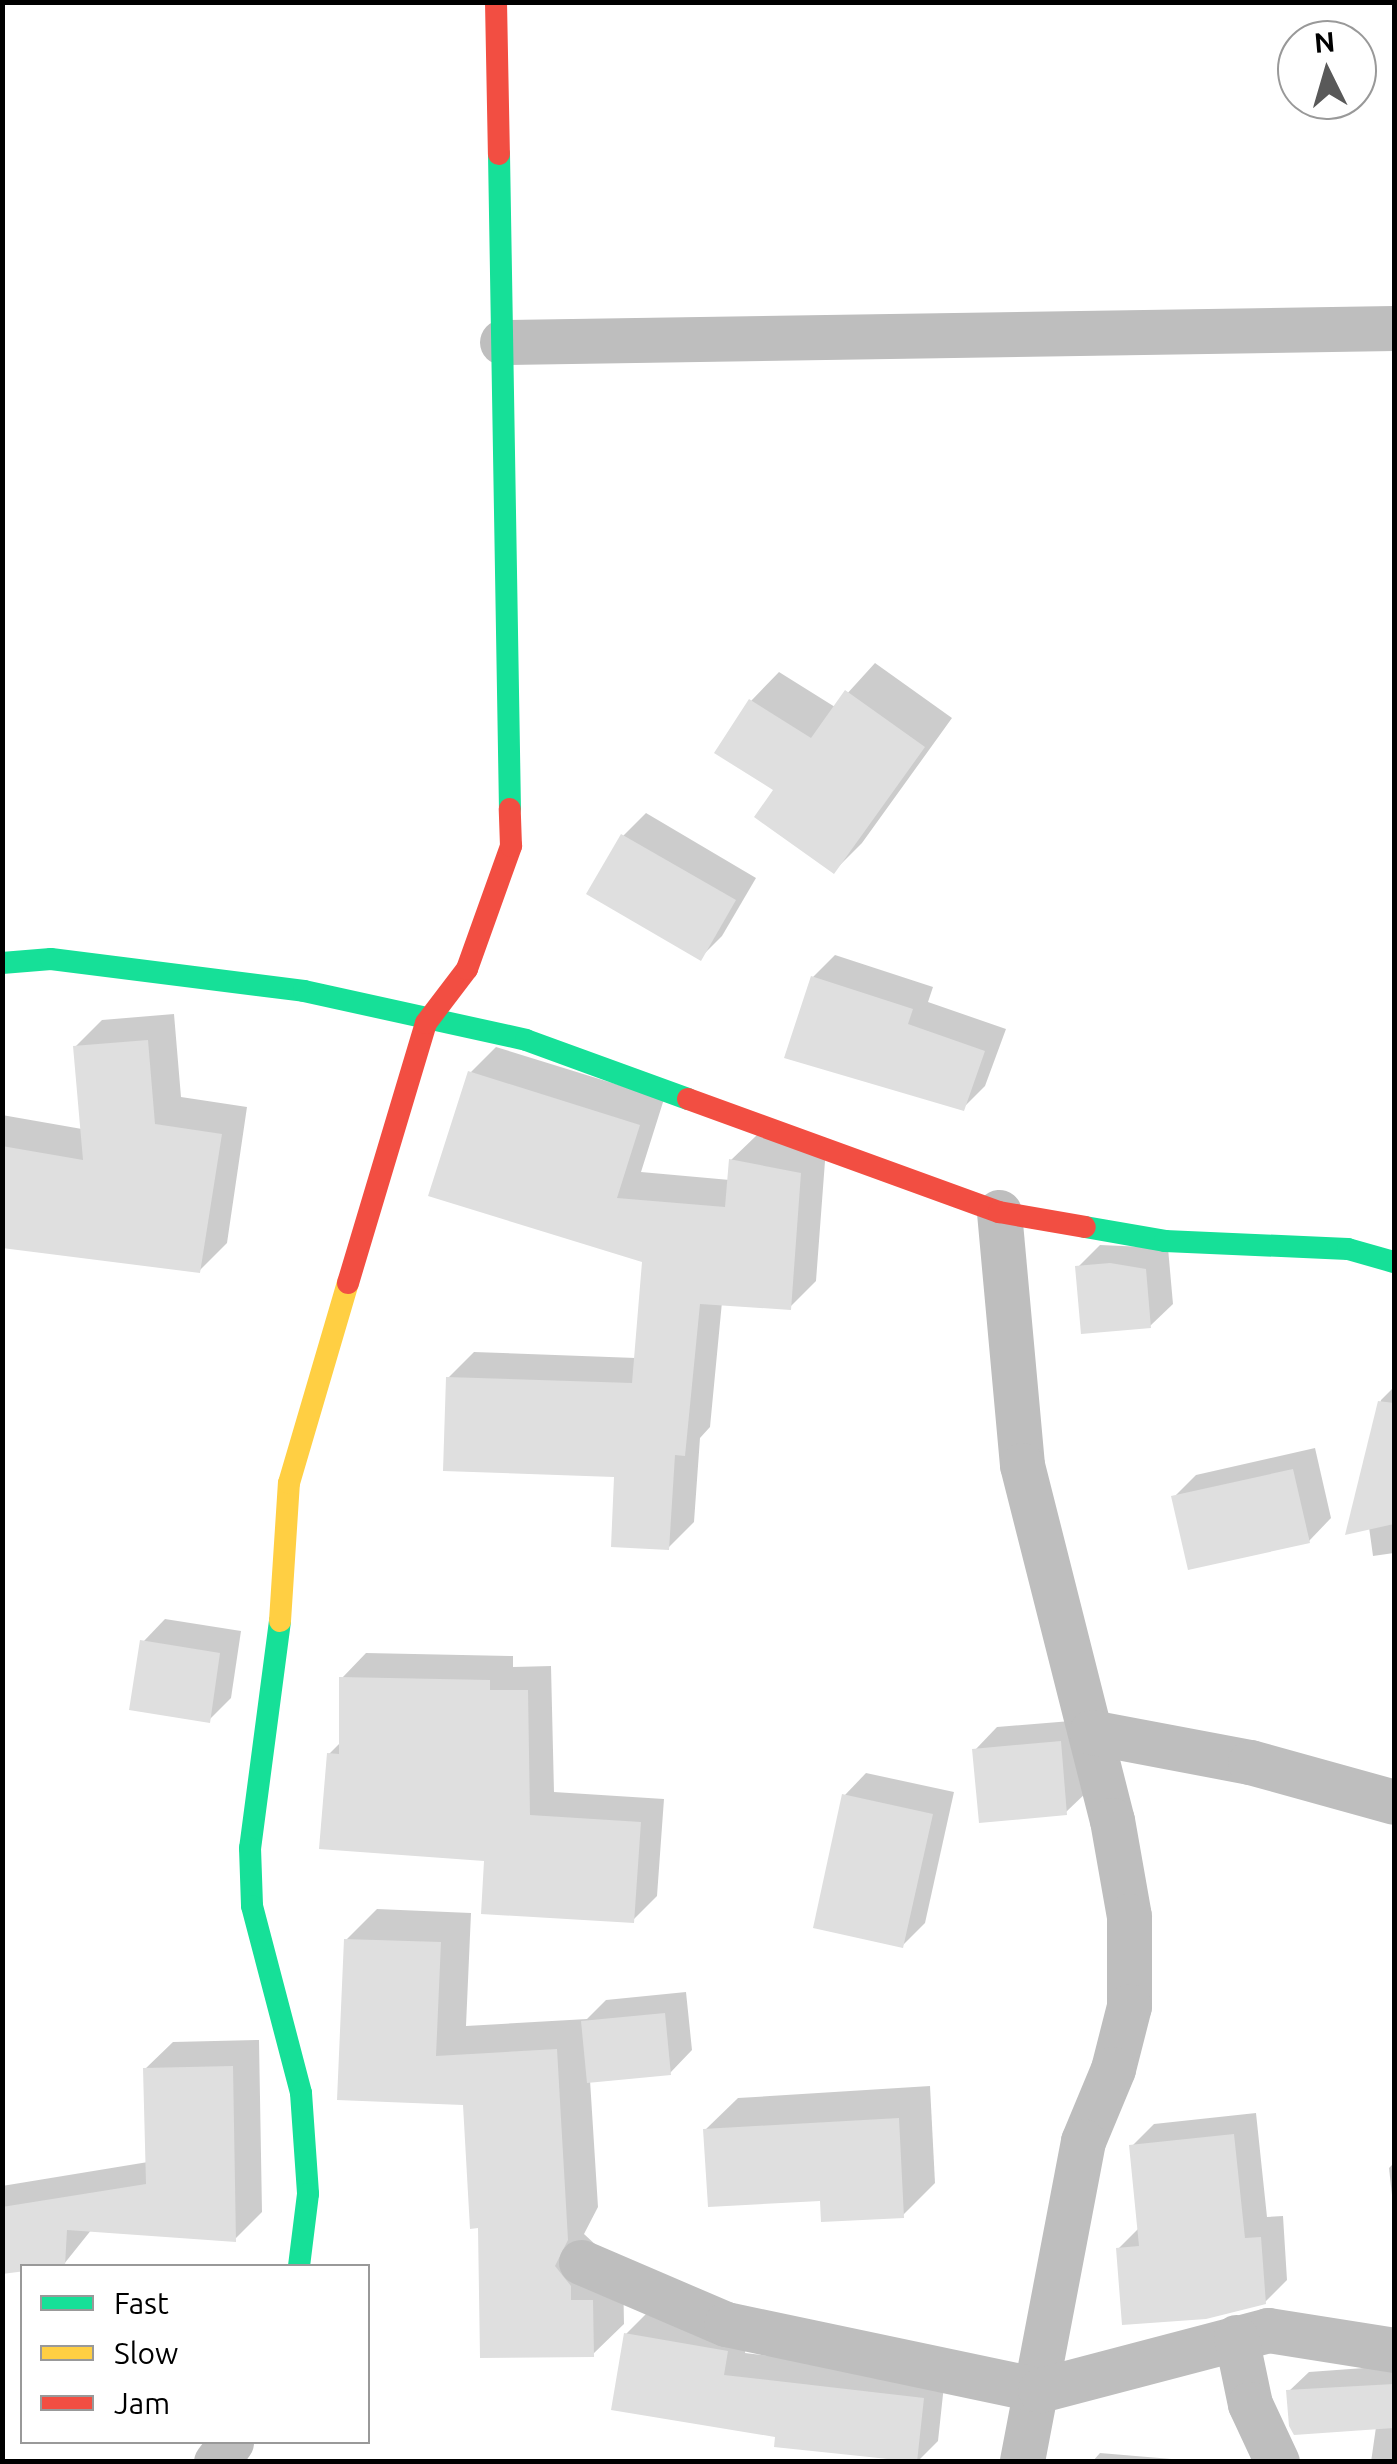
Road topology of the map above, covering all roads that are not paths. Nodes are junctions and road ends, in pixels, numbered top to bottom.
1 (496, 2) edge
2 (1394, 328) edge
3 (502, 342) junction
4 (2, 963) edge
5 (426, 1023) junction
6 (999, 1212) junction
7 (1394, 1262) edge
8 (1091, 1732) junction
9 (1394, 1802) edge
10 (582, 2262) dead end
11 (298, 2264) edge
12 (1236, 2337) junction
13 (1394, 2350) edge
14 (1040, 2390) junction
15 (1022, 2462) edge
16 (1277, 2462) edge

1 - 3 street
2 - 3 street
3 - 5 street
4 - 5 street
5 - 6 street
5 - 11 street
6 - 7 street
6 - 8 street
8 - 9 street
8 - 14 street
10 - 14 street
12 - 13 street
12 - 14 street
12 - 16 street
14 - 15 street

